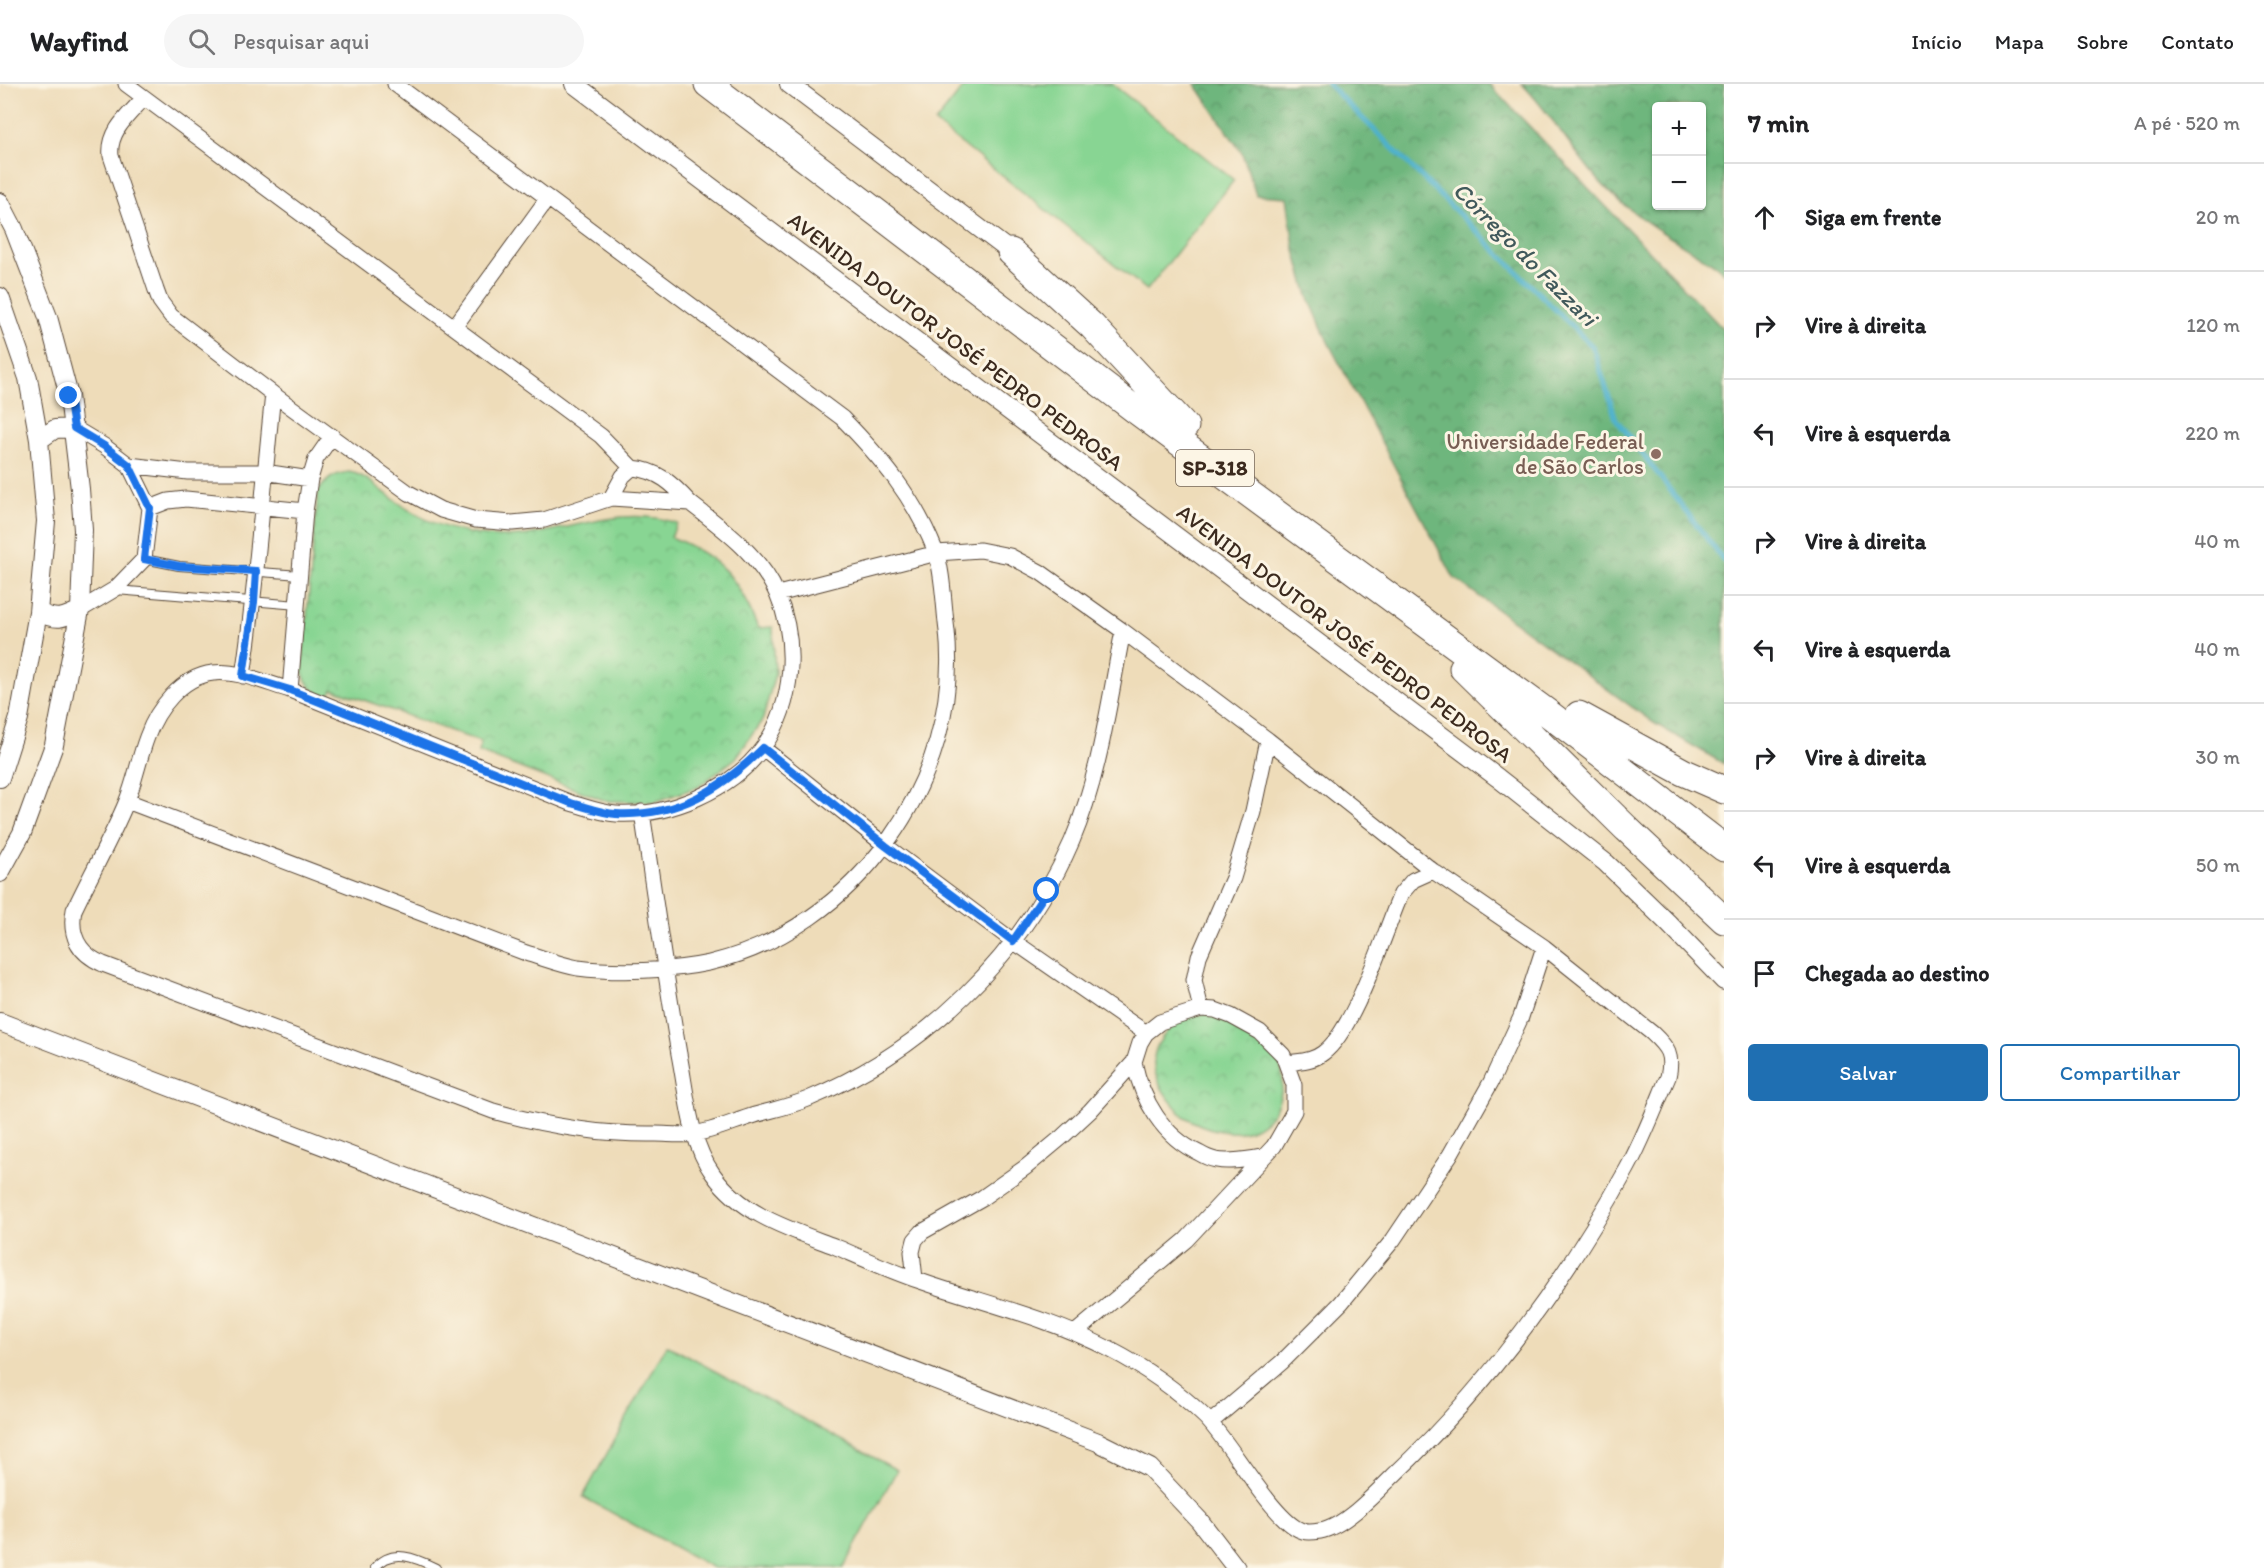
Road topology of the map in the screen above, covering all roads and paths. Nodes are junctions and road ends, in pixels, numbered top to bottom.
1 (126, 84) edge
2 (395, 84) edge
3 (574, 84) edge
4 (708, 84) edge
5 (739, 84) edge
6 (789, 84) edge
7 (144, 98) junction
8 (548, 198) junction
9 (0, 202) edge
10 (1011, 252) joint
11 (0, 297) edge
12 (455, 326) junction
13 (273, 394) junction
14 (1185, 426) junction
15 (74, 428) junction
16 (332, 436) junction
17 (39, 440) junction
18 (129, 465) junction
19 (632, 468) junction
20 (264, 472) junction
21 (310, 478) junction
22 (611, 498) junction
23 (690, 503) junction
24 (261, 507) junction
25 (150, 508) junction
26 (305, 511) junction
27 (937, 553) junction
28 (144, 559) junction
29 (256, 571) junction
30 (300, 575) junction
31 (115, 589) junction
32 (778, 594) junction
33 (1389, 595) junction
34 (254, 602) junction
35 (298, 605) junction
36 (80, 610) junction
37 (38, 612) junction
38 (1123, 631) junction
39 (243, 676) junction
40 (290, 690) junction
41 (1579, 715) junction
42 (1268, 740) junction
43 (763, 748) junction
44 (0, 778) edge
45 (1724, 790) edge
46 (127, 801) junction
47 (642, 812) junction
48 (1724, 824) edge
49 (886, 846) junction
50 (1724, 848) edge
51 (1433, 871) junction
52 (0, 873) edge
53 (1724, 920) edge
54 (1013, 941) junction
55 (1544, 947) junction
56 (664, 968) junction
57 (1724, 981) edge
58 (1201, 1009) junction
59 (0, 1022) edge
60 (1146, 1033) junction
61 (1134, 1062) junction
62 (1288, 1063) junction
63 (694, 1134) junction
64 (1263, 1157) junction
65 (915, 1279) junction
66 (1076, 1332) junction
67 (1210, 1422) junction
68 (375, 1568) edge
69 (436, 1568) edge
70 (1236, 1568) edge

1 - 7 street
2 - 8 street
3 - 57 street, AVENIDA DOUTOR JOSÉ PEDRO PEDROSA
4 - 33 highway, SP-318
5 - 14 highway, SP-318
6 - 10 street
7 - 12 street
7 - 13 street
8 - 12 street
8 - 27 street
9 - 15 street
10 - 14 highway
11 - 17 street
12 - 19 street
13 - 16 street
13 - 20 street
14 - 41 highway, SP-318
15 - 17 street
15 - 18 street
15 - 36 street
16 - 21 street
16 - 22 street
17 - 37 street
18 - 20 street
18 - 25 street
19 - 22 street
19 - 23 street
20 - 21 street
20 - 24 street
21 - 26 street
22 - 23 street
23 - 32 street
24 - 25 street
24 - 26 street
24 - 29 street
25 - 28 street
26 - 30 street
27 - 32 street
27 - 38 street
27 - 49 street
28 - 29 lane
28 - 31 street
29 - 30 lane
29 - 34 street
30 - 35 street
31 - 34 lane
31 - 36 street
32 - 43 street
33 - 50 highway, SP-318
33 - 53 highway
34 - 35 lane
34 - 39 street
35 - 40 street
36 - 37 street
36 - 52 street
37 - 44 street
38 - 42 street
38 - 54 street
39 - 40 street
39 - 46 street
40 - 47 street
41 - 45 highway
41 - 48 highway, SP-318
42 - 51 street
42 - 58 street
43 - 47 street
43 - 49 street
46 - 56 street
46 - 63 street
47 - 56 street
49 - 54 street
49 - 56 street
51 - 55 street
51 - 62 street
54 - 60 street
54 - 63 street
55 - 67 street
55 - 67 street
56 - 63 street
58 - 60 street
58 - 62 street
59 - 70 street
60 - 61 street
61 - 64 street
61 - 65 street
62 - 64 street
63 - 65 street
64 - 66 street
65 - 66 street
66 - 67 street
68 - 69 lane

